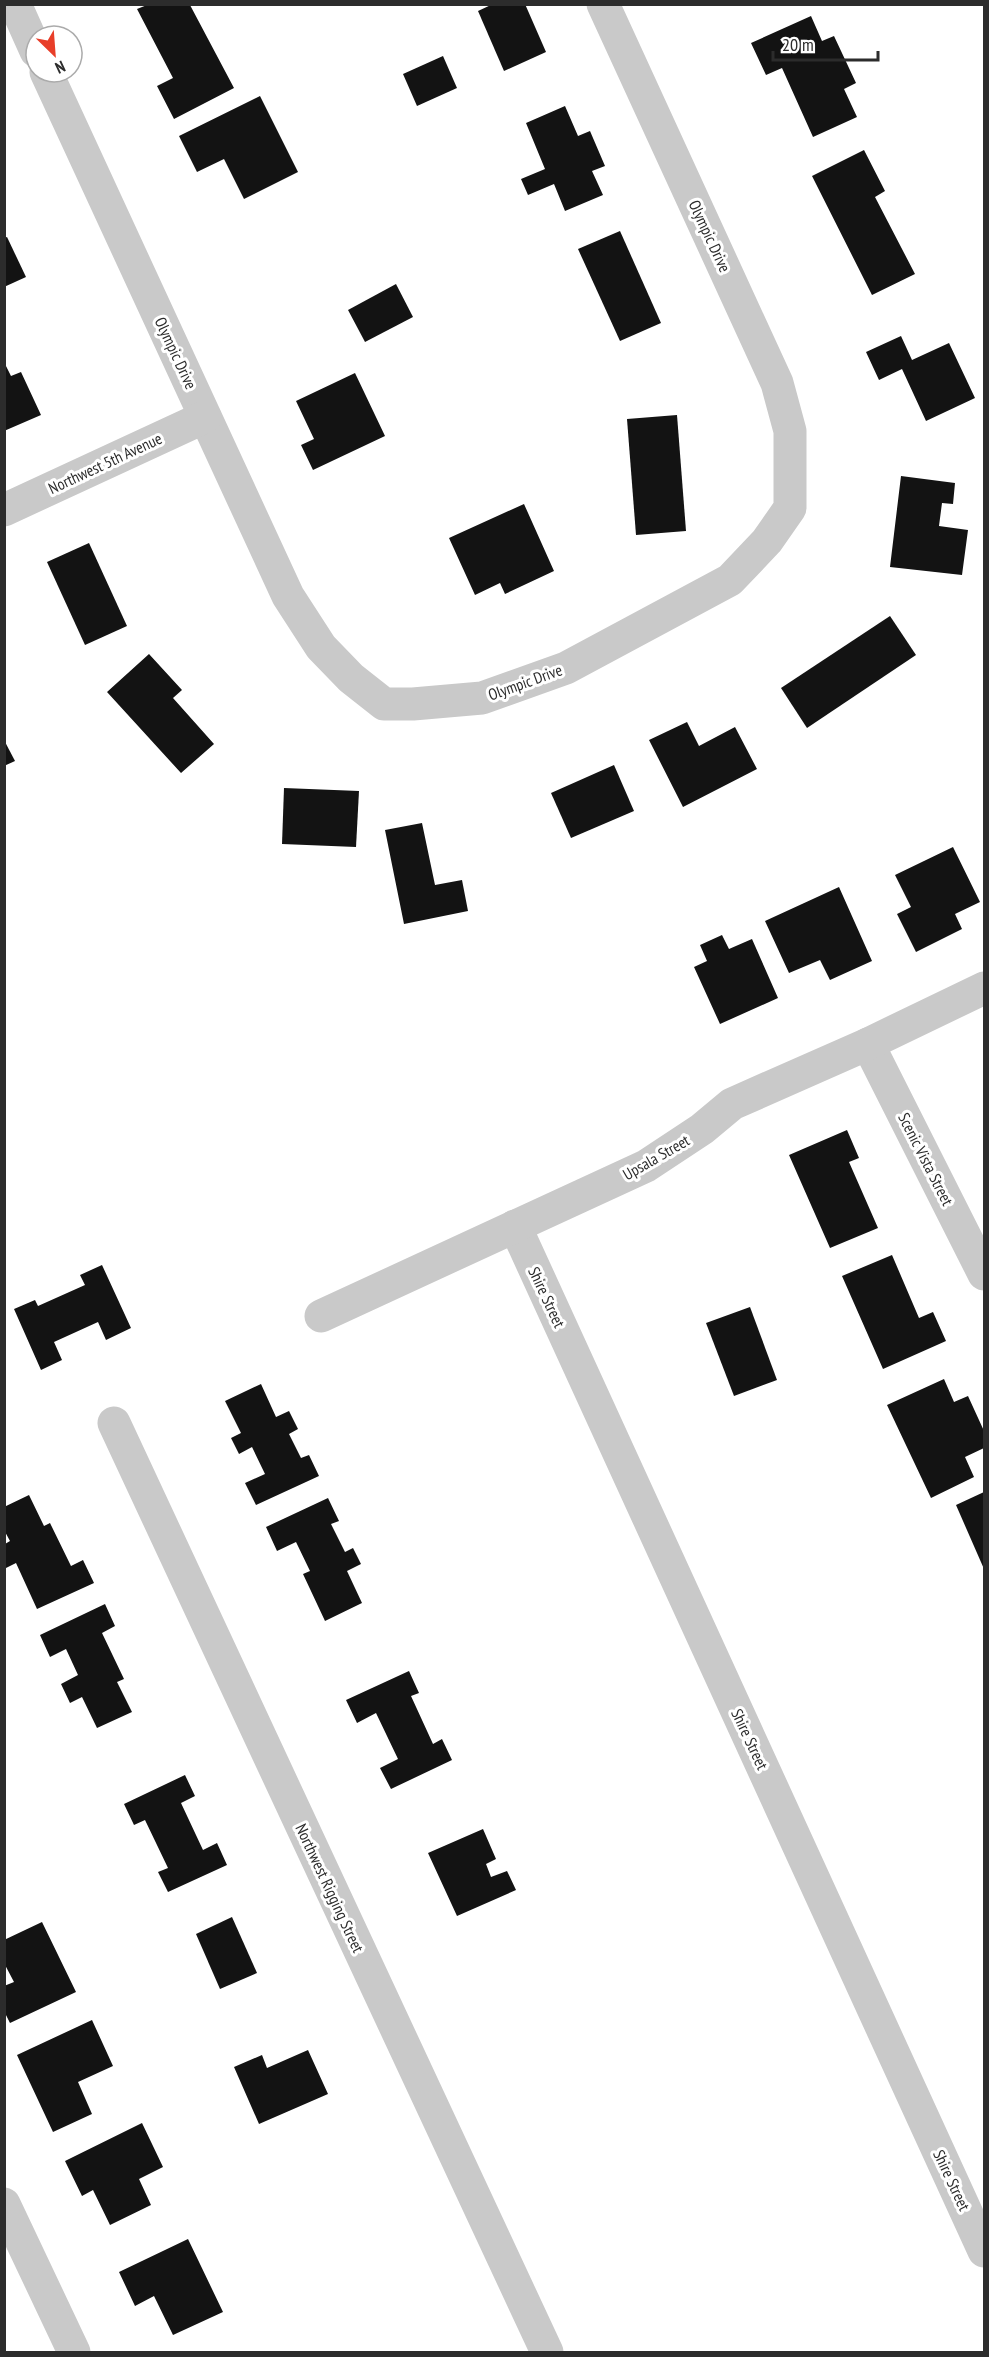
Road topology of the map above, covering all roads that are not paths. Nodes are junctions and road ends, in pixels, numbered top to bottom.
1 (15, 4) edge
2 (603, 4) edge
3 (24, 24) edge
4 (52, 84) edge
5 (206, 417) junction
6 (4, 510) edge
7 (984, 988) edge
8 (868, 1044) junction
9 (515, 1226) junction
10 (984, 1274) edge
11 (321, 1316) dead end
12 (114, 1423) dead end
13 (4, 2204) edge
14 (984, 2251) edge
15 (74, 2352) edge
16 (546, 2352) edge

1 - 3 street
2 - 5 street, Olympic Drive
4 - 5 street, Olympic Drive
5 - 6 street, Northwest 5th Avenue
7 - 8 street, Upsala Street
8 - 9 street, Upsala Street
8 - 10 street, Scenic Vista Street
9 - 11 street, Upsala Street
9 - 14 street, Shire Street
12 - 16 street, Northwest Rigging Street
13 - 15 street

